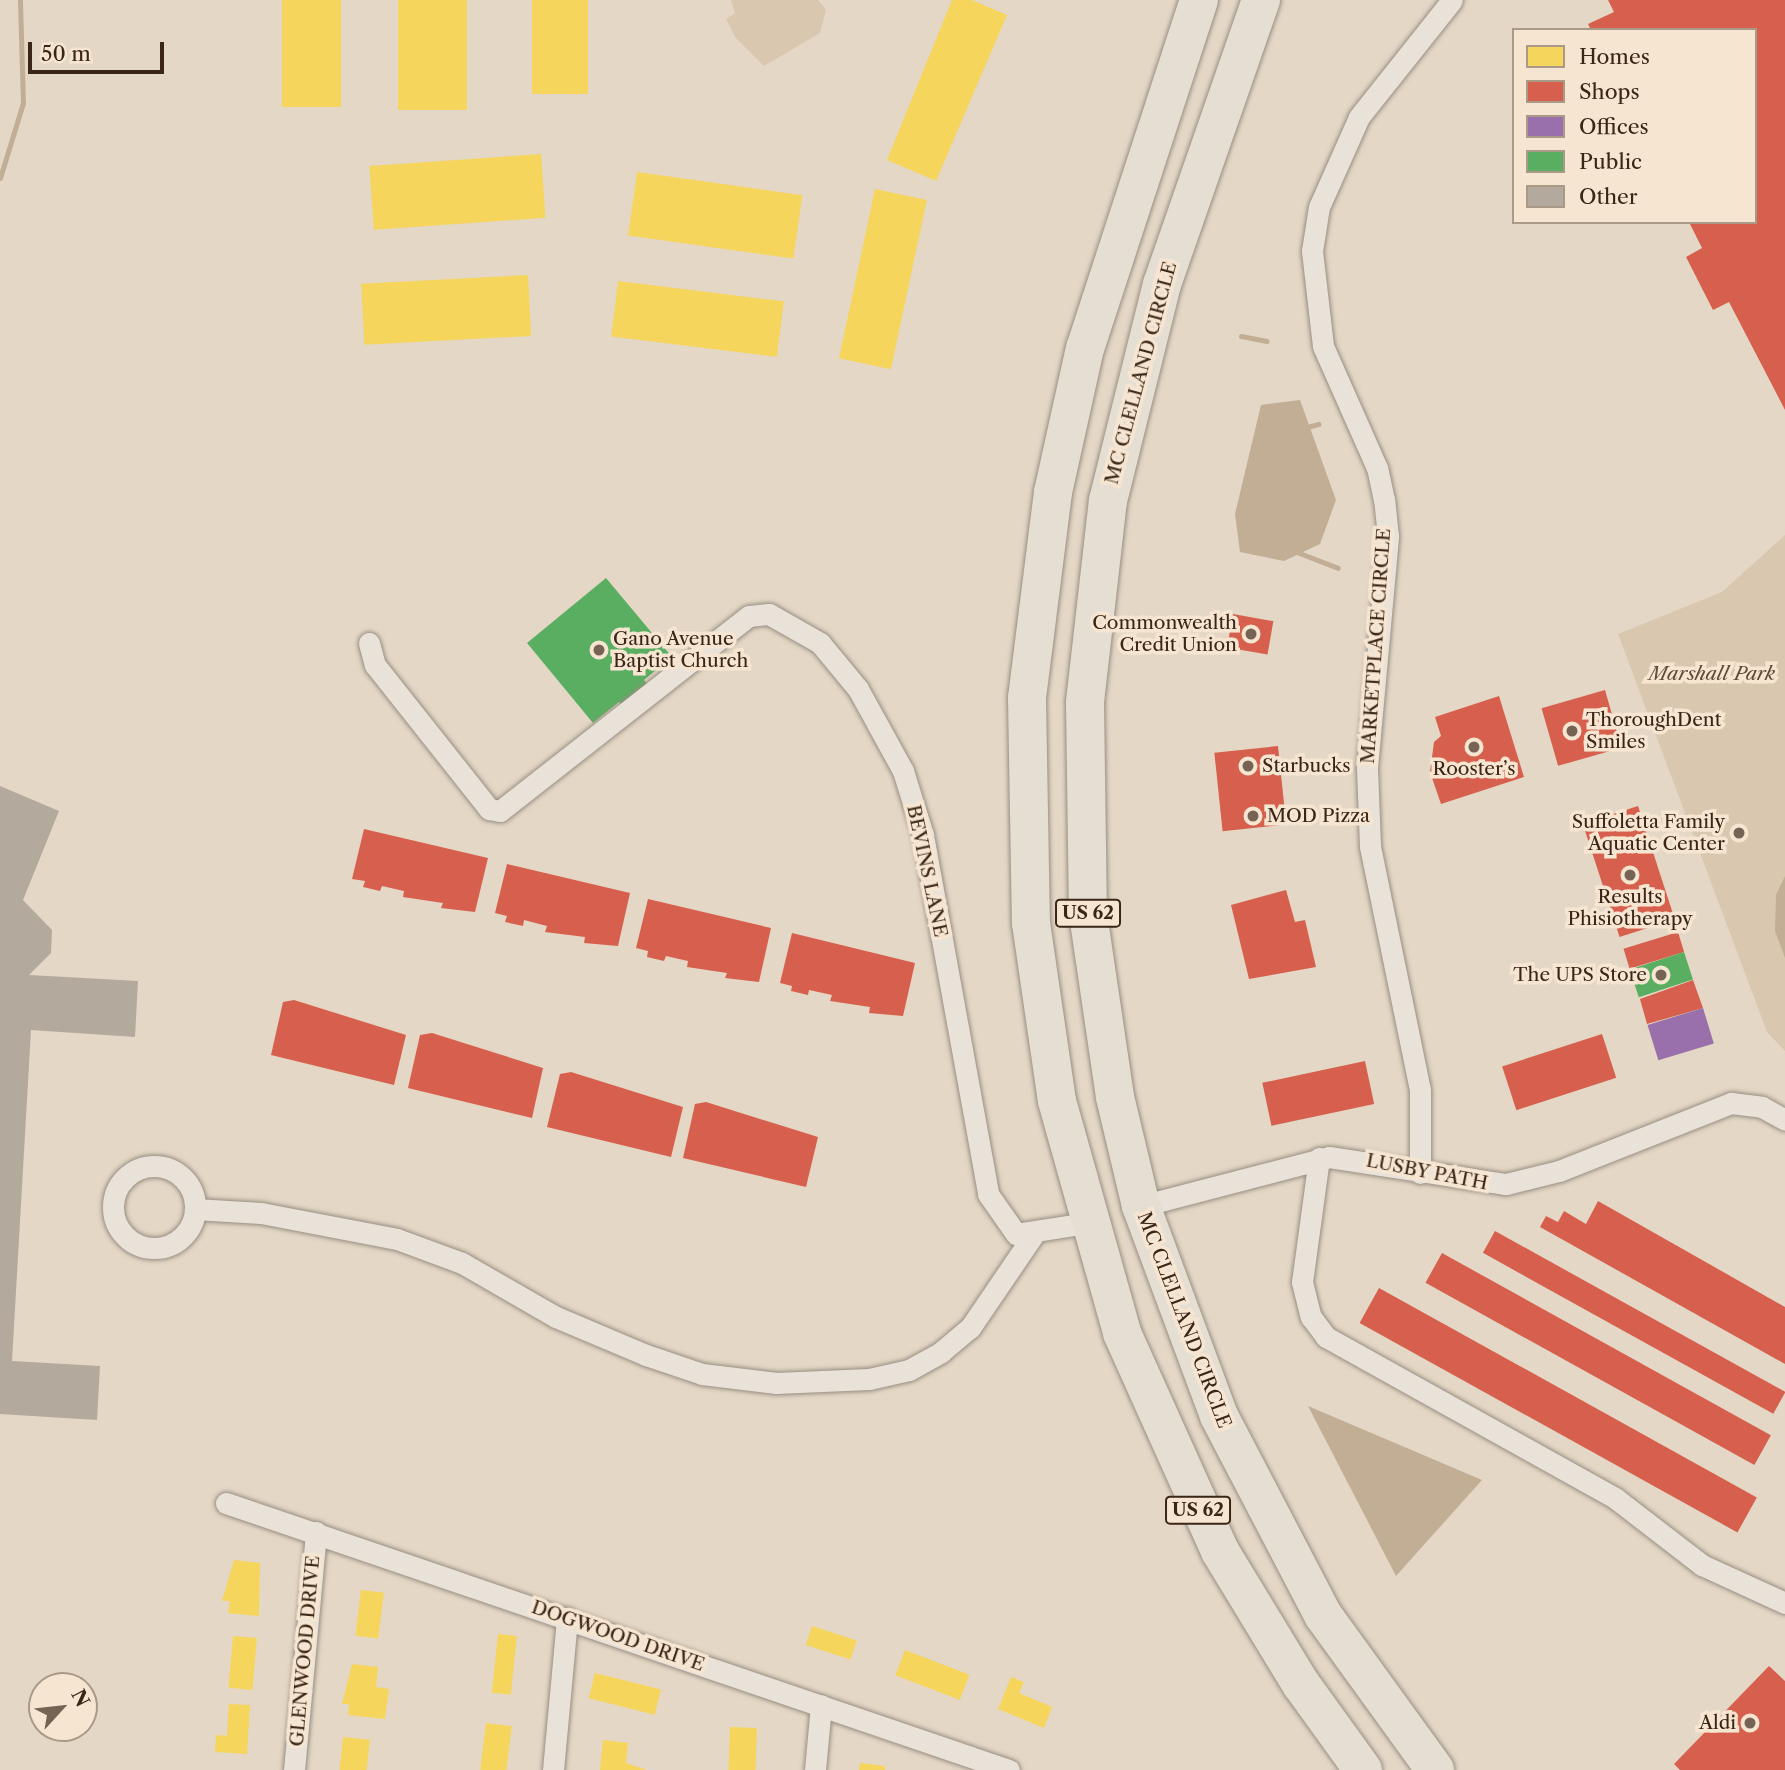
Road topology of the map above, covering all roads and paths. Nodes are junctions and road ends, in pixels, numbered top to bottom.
1 (1199, 0) edge
2 (1261, 0) edge
3 (1452, 0) edge
4 (369, 643) dead end
5 (1785, 1120) edge
6 (1319, 1158) junction
7 (1420, 1173) junction
8 (1141, 1206) junction
9 (195, 1209) dead end
10 (1087, 1223) junction
11 (1034, 1234) junction
12 (226, 1503) dead end
13 (316, 1532) junction
14 (1785, 1603) edge
15 (567, 1618) junction
16 (821, 1705) junction
17 (294, 1770) edge
18 (553, 1770) edge
19 (815, 1770) edge
20 (1009, 1770) edge
21 (1363, 1770) edge
22 (1435, 1770) edge

1 - 10 highway, US 62
2 - 8 highway, MC CLELLAND CIRCLE / US 62
3 - 7 street, MARKETPLACE CIRCLE
4 - 11 street, BEVINS LANE
5 - 7 street, LUSBY PATH
6 - 7 street, LUSBY PATH
6 - 8 street, LUSBY PATH
6 - 14 street
8 - 10 highway
8 - 22 highway, MC CLELLAND CIRCLE / US 62
9 - 11 street
10 - 11 street
10 - 21 highway, US 62
12 - 13 street, DOGWOOD DRIVE
13 - 15 street, DOGWOOD DRIVE
13 - 17 street, GLENWOOD DRIVE
15 - 16 street, DOGWOOD DRIVE
15 - 18 street
16 - 19 street
16 - 20 street, DOGWOOD DRIVE

